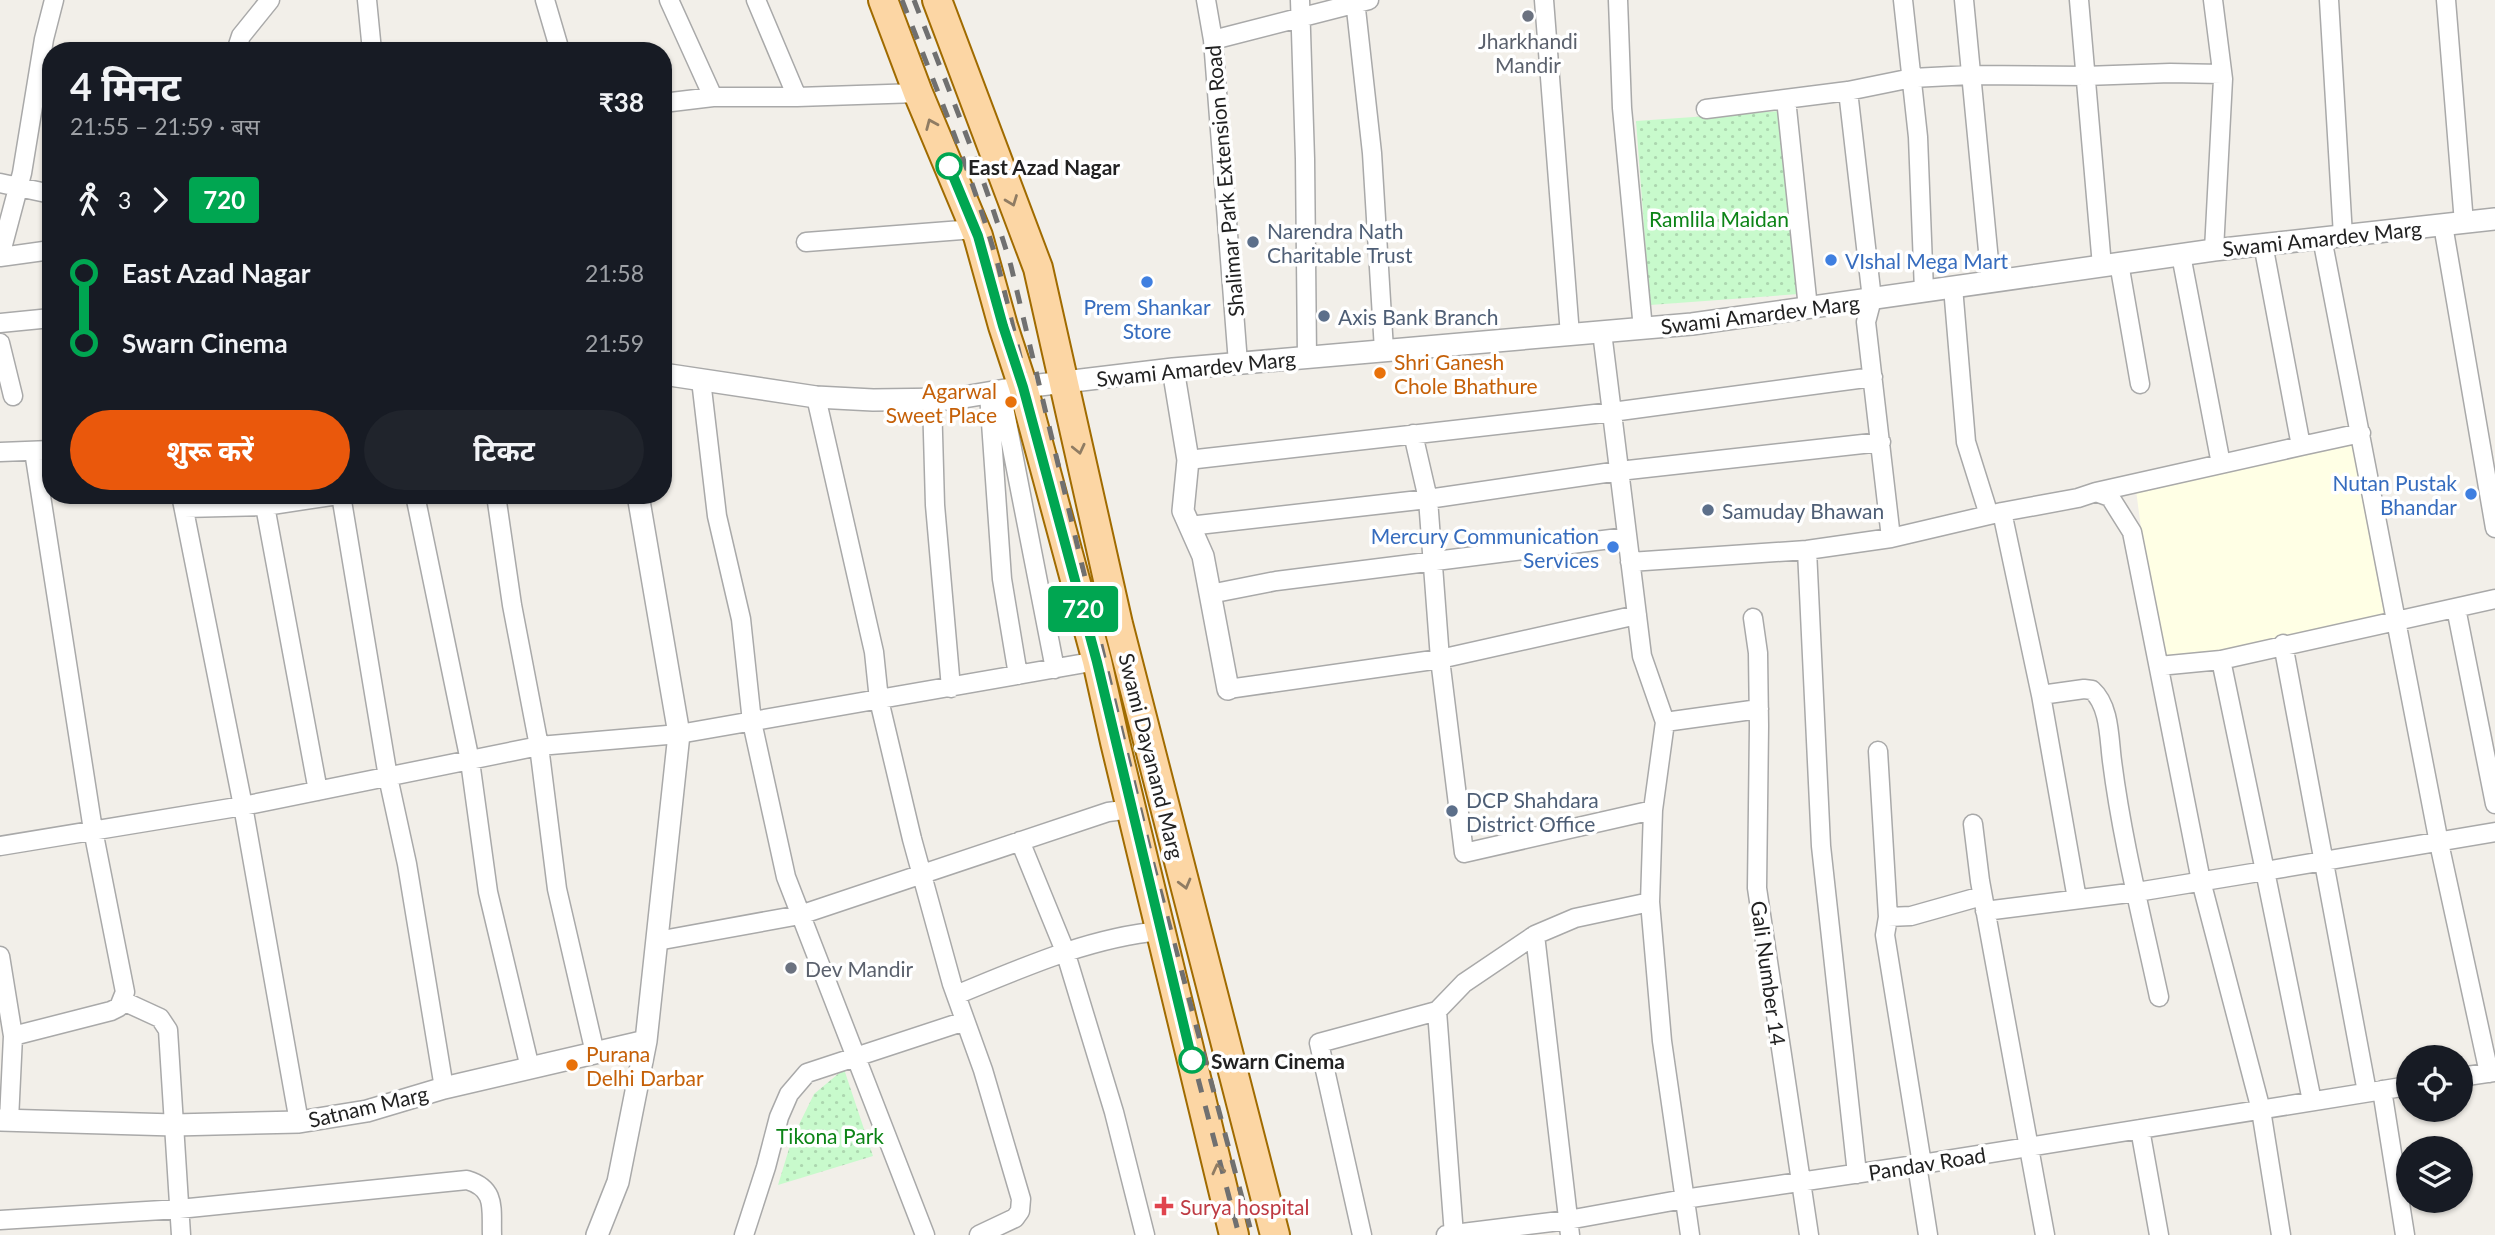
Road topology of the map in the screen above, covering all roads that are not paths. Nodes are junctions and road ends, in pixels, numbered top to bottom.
1 (54, 0) edge
2 (270, 0) edge
3 (367, 0) edge
4 (545, 0) edge
5 (669, 0) edge
6 (756, 0) edge
7 (883, 0) edge
8 (937, 0) edge
9 (1206, 0) edge
10 (1544, 0) edge
11 (1618, 0) edge
12 (1903, 0) edge
13 (1964, 0) edge
14 (2079, 0) edge
15 (2213, 0) edge
16 (2329, 0) edge
17 (2446, 0) edge
18 (1360, 1) edge
19 (1301, 9) edge
20 (1213, 40) junction
21 (43, 42) edge
22 (239, 42) edge
23 (371, 42) edge
24 (557, 42) edge
25 (42, 50) edge
26 (2222, 74) junction
27 (1971, 75) junction
28 (2085, 76) junction
29 (1912, 78) junction
30 (1848, 91) junction
31 (918, 93) junction
32 (713, 97) junction
33 (797, 97) junction
34 (1786, 99) junction
35 (672, 102) edge
36 (1706, 109) dead end
37 (0, 183) edge
38 (18, 187) junction
39 (42, 192) edge
40 (2495, 219) edge
41 (2453, 224) junction
42 (975, 229) junction
43 (2333, 237) junction
44 (806, 242) dead end
45 (2263, 244) junction
46 (2214, 250) junction
47 (42, 251) edge
48 (2181, 255) junction
49 (0, 257) edge
50 (2111, 265) junction
51 (1991, 282) junction
52 (1953, 287) junction
53 (1924, 292) junction
54 (1872, 299) junction
55 (1808, 308) junction
56 (42, 319) edge
57 (0, 323) edge
58 (1643, 329) junction
59 (1602, 332) junction
60 (1570, 335) junction
61 (0, 343) edge
62 (1384, 350) junction
63 (1307, 357) junction
64 (1238, 363) junction
65 (1173, 369) junction
66 (672, 375) edge
67 (1873, 377) junction
68 (701, 380) junction
69 (1064, 382) junction
70 (2140, 384) dead end
71 (1005, 391) junction
72 (13, 396) dead end
73 (816, 397) junction
74 (932, 399) junction
75 (1612, 412) junction
76 (2361, 433) junction
77 (1413, 434) junction
78 (1881, 442) junction
79 (2301, 446) junction
80 (42, 451) edge
81 (0, 452) edge
82 (1188, 460) junction
83 (2221, 464) junction
84 (1619, 471) junction
85 (2095, 492) junction
86 (1428, 499) junction
87 (49, 504) edge
88 (182, 504) edge
89 (224, 504) edge
90 (278, 504) edge
91 (341, 504) edge
92 (417, 504) edge
93 (497, 504) edge
94 (640, 504) edge
95 (265, 506) junction
96 (1996, 513) junction
97 (1189, 526) junction
98 (2495, 528) edge
99 (1627, 537) junction
100 (1891, 538) junction
101 (1807, 550) junction
102 (1630, 562) junction
103 (1432, 563) junction
104 (1210, 594) junction
105 (2495, 599) edge
106 (2456, 608) junction
107 (1637, 615) junction
108 (1753, 618) dead end
109 (2397, 622) junction
110 (2283, 644) junction
111 (1440, 659) junction
112 (2221, 660) junction
113 (1097, 662) junction
114 (2159, 666) junction
115 (1055, 669) junction
116 (1018, 676) junction
117 (951, 688) junction
118 (1228, 689) joint
119 (2041, 695) junction
120 (879, 700) junction
121 (1759, 709) junction
122 (752, 722) junction
123 (1665, 722) junction
124 (678, 734) junction
125 (539, 747) junction
126 (1878, 751) dead end
127 (470, 761) junction
128 (388, 777) junction
129 (318, 791) junction
130 (2495, 804) edge
131 (243, 806) junction
132 (1131, 809) junction
133 (1653, 810) junction
134 (1973, 824) dead end
135 (93, 830) junction
136 (2495, 832) edge
137 (1020, 841) junction
138 (2440, 843) junction
139 (0, 846) edge
140 (2323, 861) junction
141 (2265, 871) junction
142 (922, 876) junction
143 (2201, 881) junction
144 (2137, 892) junction
145 (2077, 899) junction
146 (1650, 902) junction
147 (1984, 903) junction
148 (800, 915) junction
149 (1888, 917) junction
150 (1160, 931) junction
151 (1535, 935) junction
152 (657, 941) junction
153 (1065, 951) junction
154 (0, 956) edge
155 (956, 995) junction
156 (2159, 997) dead end
157 (123, 1001) junction
158 (1437, 1011) junction
159 (965, 1021) junction
160 (13, 1036) junction
161 (646, 1041) junction
162 (595, 1053) junction
163 (855, 1057) junction
164 (530, 1068) junction
165 (2492, 1072) edge
166 (2473, 1075) edge
167 (444, 1088) junction
168 (2396, 1088) edge
169 (2374, 1091) junction
170 (2312, 1101) junction
171 (2262, 1110) junction
172 (5, 1120) edge
173 (299, 1122) junction
174 (174, 1125) junction
175 (2140, 1129) junction
176 (2029, 1147) junction
177 (1920, 1165) junction
178 (1857, 1174) junction
179 (1800, 1182) junction
180 (1684, 1199) junction
181 (179, 1209) junction
182 (0, 1220) edge
183 (1569, 1228) edge
184 (181, 1235) edge
185 (492, 1235) edge
186 (597, 1235) edge
187 (744, 1235) edge
188 (925, 1235) edge
189 (979, 1235) edge
190 (1145, 1235) edge
191 (1234, 1235) edge
192 (1275, 1235) edge
193 (1362, 1235) edge
194 (1451, 1235) edge
195 (1690, 1235) edge
196 (1809, 1235) edge
197 (1928, 1235) edge
198 (2045, 1235) edge
199 (2159, 1235) edge
200 (2281, 1235) edge
201 (2405, 1235) edge

1 - 21 street
2 - 22 street
3 - 23 street
4 - 24 street
5 - 32 street
6 - 33 street
7 - 31 main road
8 -> 69 main road, Swami Dayanand Marg
9 - 20 street, Shalimar Park Extension Road
10 - 60 street
11 - 58 street
12 - 29 street
13 - 27 street
14 - 28 street
15 - 26 street
16 - 43 street
17 - 41 street
18 - 19 street
18 - 62 street
19 - 20 street
19 - 63 street
20 - 64 street, Shalimar Park Extension Road
25 - 38 street
26 - 28 street
26 - 46 street
27 - 28 street
27 - 29 street
27 - 51 street
28 - 50 street
29 - 30 street
29 - 53 street
30 - 34 street
30 - 54 street
31 - 33 street
42 -> 31 main road
32 - 33 street
32 - 35 street
34 - 36 street
34 - 55 street
37 - 38 street
38 - 39 street
38 - 49 street
40 - 41 street, Swami Amardev Marg
41 - 43 street, Swami Amardev Marg
41 - 98 street
42 - 44 street
42 - 71 main road
43 - 45 street, Swami Amardev Marg
43 - 76 street
45 - 46 street, Swami Amardev Marg
45 - 79 street
46 - 48 street, Swami Amardev Marg
47 - 49 street
48 - 50 street, Swami Amardev Marg
48 - 83 street
50 - 51 street, Swami Amardev Marg
50 - 70 street
51 - 52 street, Swami Amardev Marg
52 - 53 street, Swami Amardev Marg
52 - 96 street
53 - 54 street, Swami Amardev Marg
54 - 55 street, Swami Amardev Marg
54 - 67 street
55 - 58 street, Swami Amardev Marg
56 - 57 street
58 - 59 street, Swami Amardev Marg
59 - 60 street, Swami Amardev Marg
59 - 75 street
60 - 62 street, Swami Amardev Marg
61 - 72 street
62 - 63 street, Swami Amardev Marg
63 - 64 street, Swami Amardev Marg
64 - 65 street, Swami Amardev Marg
65 - 69 street, Swami Amardev Marg
65 - 82 street
66 - 68 street, Swami Amardev Marg
67 - 75 street
67 - 78 street
68 - 73 street, Swami Amardev Marg
68 - 122 street
69 - 71 street, Swami Amardev Marg
69 -> 192 main road, Swami Dayanand Marg
71 - 74 street, Swami Amardev Marg
71 - 113 main road
71 - 115 street
71 - 116 street
73 - 74 street, Swami Amardev Marg
73 - 120 street
74 - 117 street
75 - 77 street
75 - 84 street
76 - 79 street
76 - 109 street
77 - 82 street
77 - 86 street
78 - 84 street
78 - 100 street
79 - 83 street
80 - 81 street
82 - 97 street
83 - 85 street
84 - 86 street
84 - 99 street
85 - 96 street
85 - 114 street
86 - 97 street
86 - 103 street
87 - 135 street
88 - 131 street
89 - 95 street
90 - 95 street
91 - 128 street
92 - 127 street
93 - 125 street
94 - 124 street
95 - 129 street
96 - 100 street
96 - 119 street
97 - 104 street
99 - 102 street
99 - 103 street
100 - 101 street
101 - 102 street
101 - 178 street
102 - 107 street
103 - 104 street
103 - 111 street
104 - 118 street
105 - 106 street
106 - 109 street
106 - 130 street
107 - 111 street
107 - 123 street
108 - 121 street, Gali Number 14
109 - 110 street
109 - 138 street
110 - 112 street
110 - 140 street
111 - 118 street
111 - 133 street
112 - 114 street
112 - 141 street
113 - 115 street
113 - 132 main road
114 - 143 street
115 - 116 street
116 - 117 street
117 - 120 street
119 - 144 street
119 - 145 street
120 - 122 street
120 - 142 street
121 - 123 street
121 - 179 street, Gali Number 14
122 - 124 street
122 - 148 street
123 - 133 street
124 - 125 street
124 - 152 street
125 - 127 street
125 - 162 street
126 - 149 street
127 - 128 street
127 - 164 street
128 - 129 street
128 - 167 street
129 - 131 street
131 - 135 street
131 - 173 street
132 - 137 street
132 - 150 main road
133 - 146 street
134 - 147 street
135 - 139 street
135 - 157 street
136 - 138 street
137 - 142 street
137 - 153 street
138 - 140 street
138 - 165 street
140 - 141 street
140 - 169 street
141 - 143 street
141 - 170 street
142 - 148 street
142 - 155 street
143 - 144 street
143 - 171 street
144 - 145 street
144 - 156 street
145 - 147 street
146 - 151 street
146 - 180 street
147 - 149 street
147 - 176 street
148 - 152 street
148 - 163 street
149 - 177 street
150 - 153 street
191 -> 150 main road
151 - 158 street
151 - 183 street
152 - 161 street
153 - 155 street
153 - 190 street
154 - 160 street
155 - 159 street
157 - 160 street
157 - 174 street
158 - 193 street
158 - 194 street
159 - 163 street
159 - 189 street
160 - 172 street
161 - 162 street, Satnam Marg
161 - 186 street
162 - 164 street, Satnam Marg
163 - 187 street
163 - 188 street
164 - 167 street, Satnam Marg
165 - 166 street
167 - 173 street, Satnam Marg
168 - 169 street, Pandav Road
169 - 170 street, Pandav Road
169 - 201 street
170 - 171 street, Pandav Road
171 - 175 street, Pandav Road
171 - 200 street
172 - 174 street, Satnam Marg
173 - 174 street, Satnam Marg
174 - 181 street
175 - 176 street, Pandav Road
175 - 199 street
176 - 177 street, Pandav Road
176 - 198 street
177 - 178 street, Pandav Road
177 - 197 street
178 - 179 street, Pandav Road
179 - 180 street, Pandav Road
179 - 196 street, Gali Number 14
180 - 183 street, Pandav Road
180 - 195 street
181 - 182 street
181 - 184 street
181 - 185 street
183 - 194 street, Pandav Road

